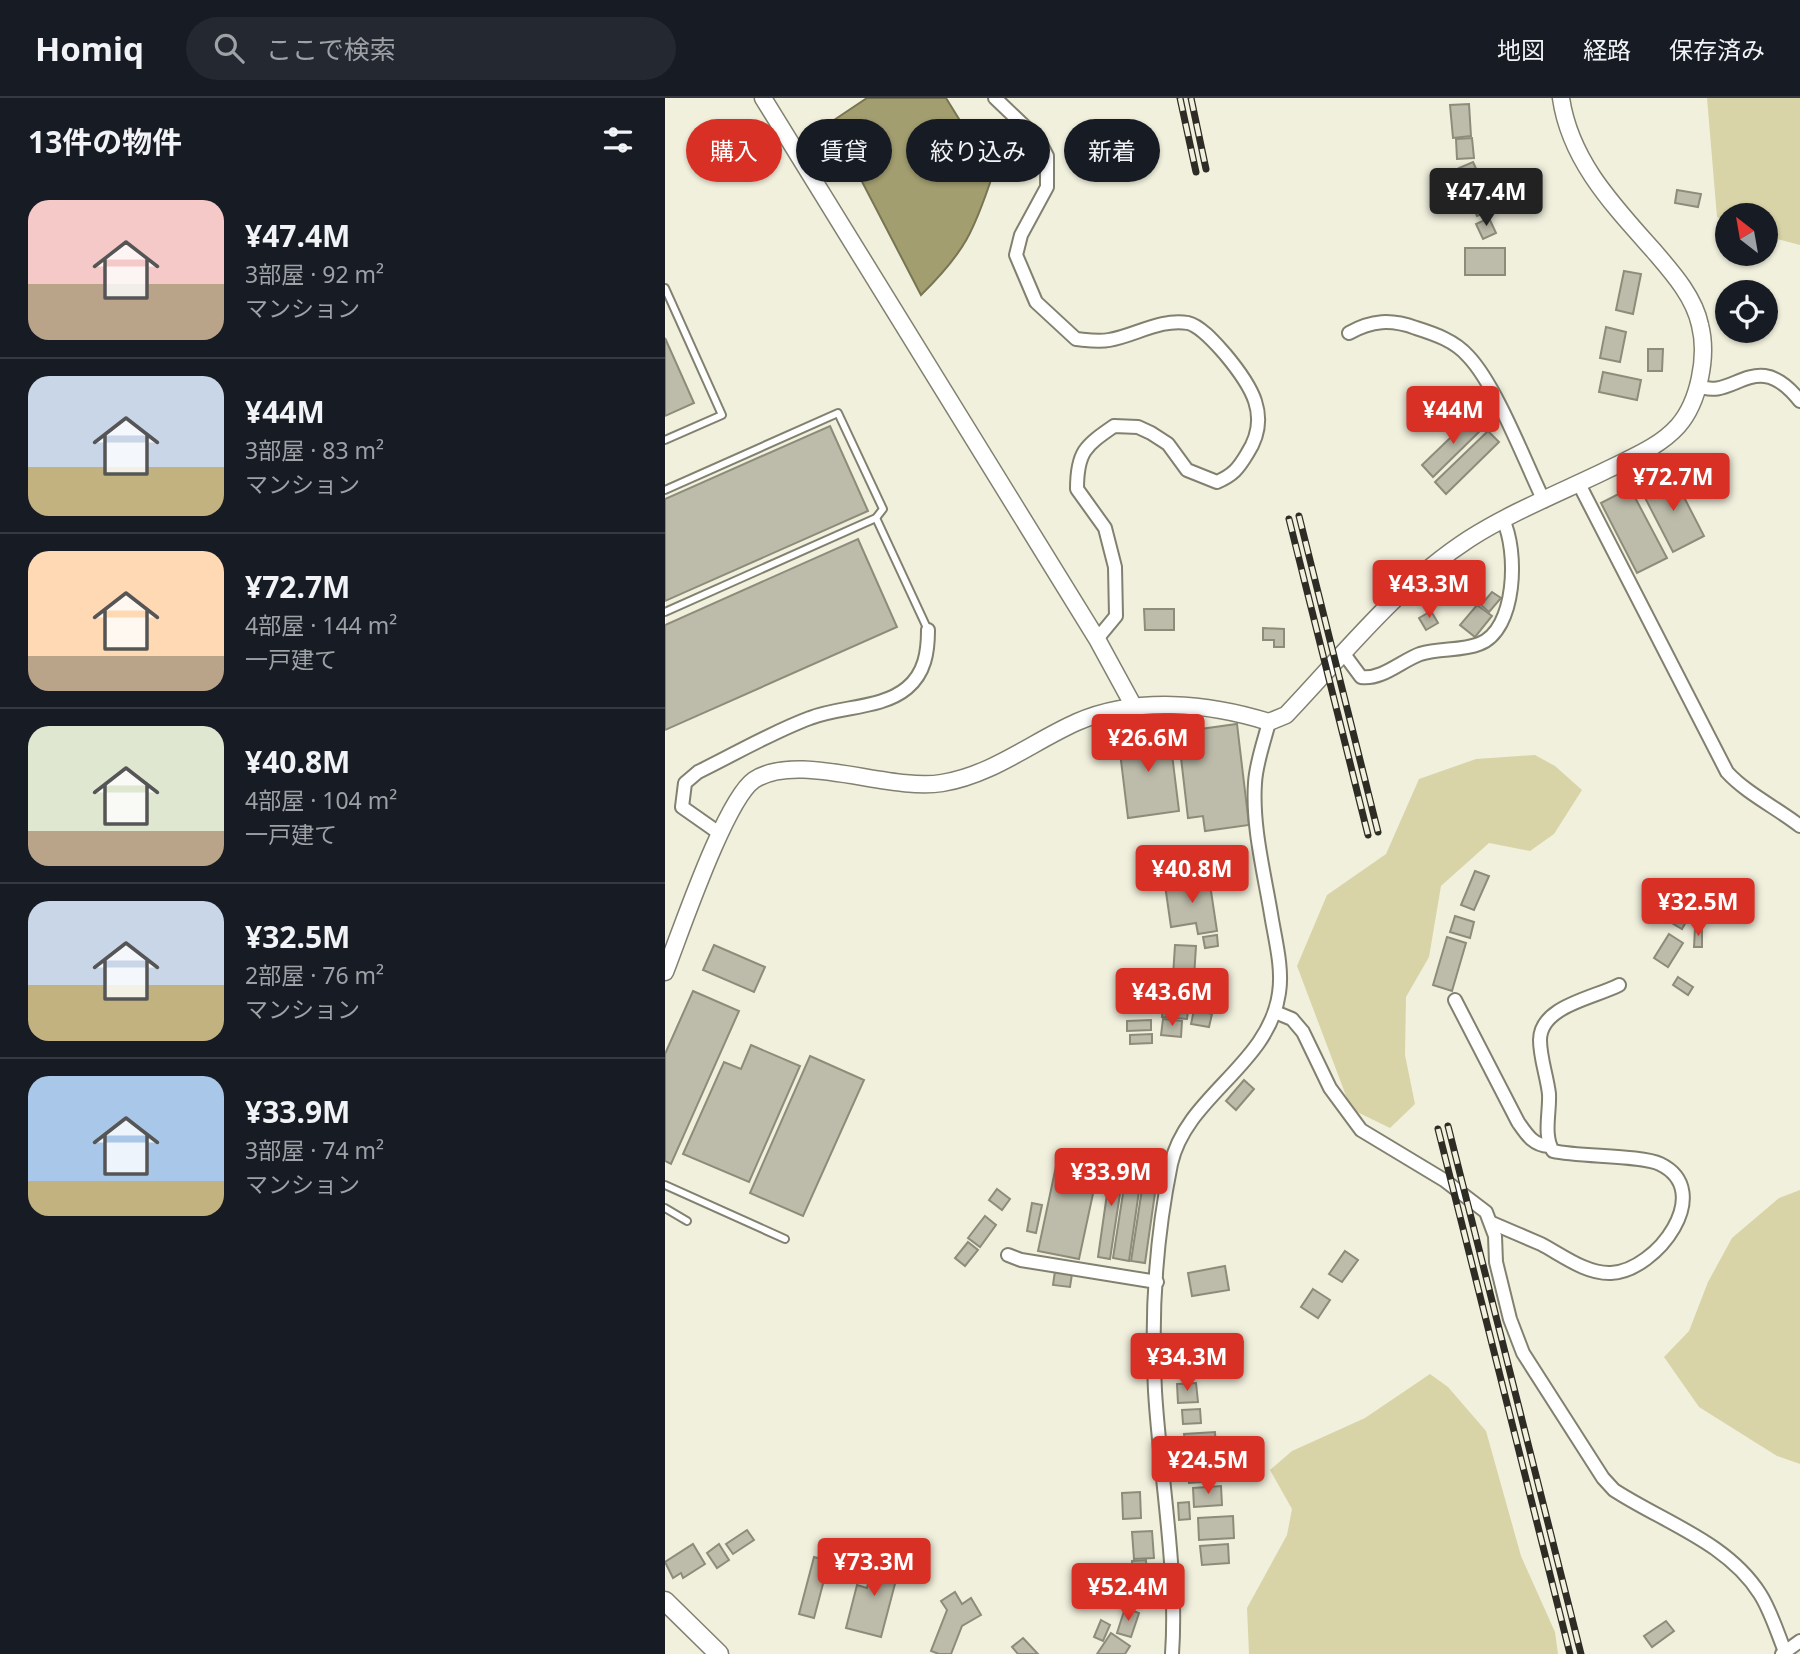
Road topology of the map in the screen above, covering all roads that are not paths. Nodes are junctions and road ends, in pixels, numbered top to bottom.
1 (763, 98) edge
2 (995, 98) edge
3 (1561, 98) edge
4 (665, 288) edge
5 (1349, 333) dead end
6 (1697, 385) junction
7 (1800, 401) edge
8 (665, 440) edge
9 (1579, 484) junction
10 (665, 490) edge
11 (1543, 500) junction
12 (876, 518) junction
13 (1503, 520) junction
14 (665, 612) edge
15 (928, 630) joint
16 (1097, 639) junction
17 (1343, 654) junction
18 (1133, 705) junction
19 (1269, 722) junction
20 (1800, 825) edge
21 (719, 833) junction
22 (665, 972) edge
23 (1619, 985) dead end
24 (1455, 1000) dead end
25 (1275, 1012) junction
26 (1549, 1146) junction
27 (665, 1185) edge
28 (665, 1208) edge
29 (687, 1221) dead end
30 (1492, 1223) junction
31 (785, 1238) dead end
32 (1008, 1255) dead end
33 (1157, 1282) junction
34 (665, 1601) edge
35 (1800, 1641) edge
36 (1784, 1653) edge
37 (719, 1654) edge
38 (1172, 1654) edge

1 - 16 street
2 - 16 street
3 - 6 street
4 - 8 lane
5 - 11 street
6 - 7 street
6 - 9 street
9 - 11 street
9 - 20 street
10 - 12 lane
11 - 13 street
12 - 14 lane
12 - 15 lane
13 - 17 street
13 - 17 street
15 - 21 street
16 - 18 street
17 - 19 street
18 - 19 street
18 - 21 street
19 - 25 street
21 - 22 street
23 - 26 street
24 - 26 street
25 - 30 street
25 - 33 street
26 - 30 street
27 - 31 lane
28 - 29 lane
30 - 36 street
32 - 33 street
33 - 38 street
34 - 37 main road
35 - 36 street

